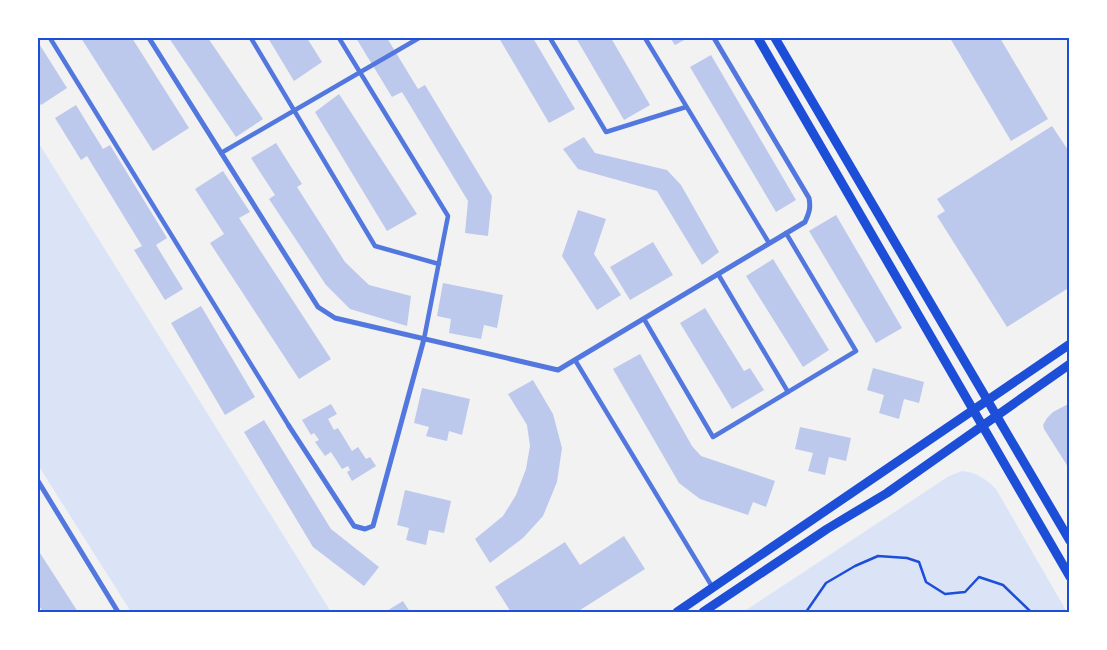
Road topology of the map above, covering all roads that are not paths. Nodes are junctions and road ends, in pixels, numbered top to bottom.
1 (50, 38) edge
2 (149, 38) edge
3 (251, 38) edge
4 (339, 38) edge
5 (419, 38) edge
6 (550, 38) edge
7 (645, 38) edge
8 (714, 38) edge
9 (758, 38) edge
10 (775, 38) edge
11 (360, 72) junction
12 (686, 106) junction
13 (294, 110) junction
14 (221, 153) junction
15 (786, 233) junction
16 (769, 243) junction
17 (439, 264) junction
18 (718, 274) junction
19 (644, 319) junction
20 (424, 339) junction
21 (1070, 344) edge
22 (575, 360) junction
23 (1070, 364) edge
24 (788, 392) junction
25 (986, 400) junction
26 (972, 410) junction
27 (996, 416) junction
28 (289, 426) joint
29 (981, 427) junction
30 (38, 481) edge
31 (1070, 541) edge
32 (1070, 577) edge
33 (714, 589) junction
34 (118, 612) edge
35 (678, 612) edge
36 (703, 612) edge

1 - 28 street
2 - 14 street
3 - 13 street
4 - 11 street
5 - 11 street
6 - 12 street
7 - 12 street
8 - 15 street
9 - 26 main road
10 - 25 main road
11 - 13 street
11 - 17 street
12 - 16 street
13 - 14 street
13 - 17 street
14 - 20 street
15 - 16 street
15 - 24 street
16 - 18 street
17 - 20 street
18 - 19 street
18 - 24 street
19 - 22 street
19 - 24 street
20 - 22 street
20 - 28 street
21 - 25 main road
22 - 33 street
23 - 27 main road
25 - 26 main road
25 - 27 main road
26 - 29 main road
26 - 33 main road
27 - 29 main road
27 - 31 main road
29 - 32 main road
29 - 36 main road
30 - 34 street
33 - 35 main road

